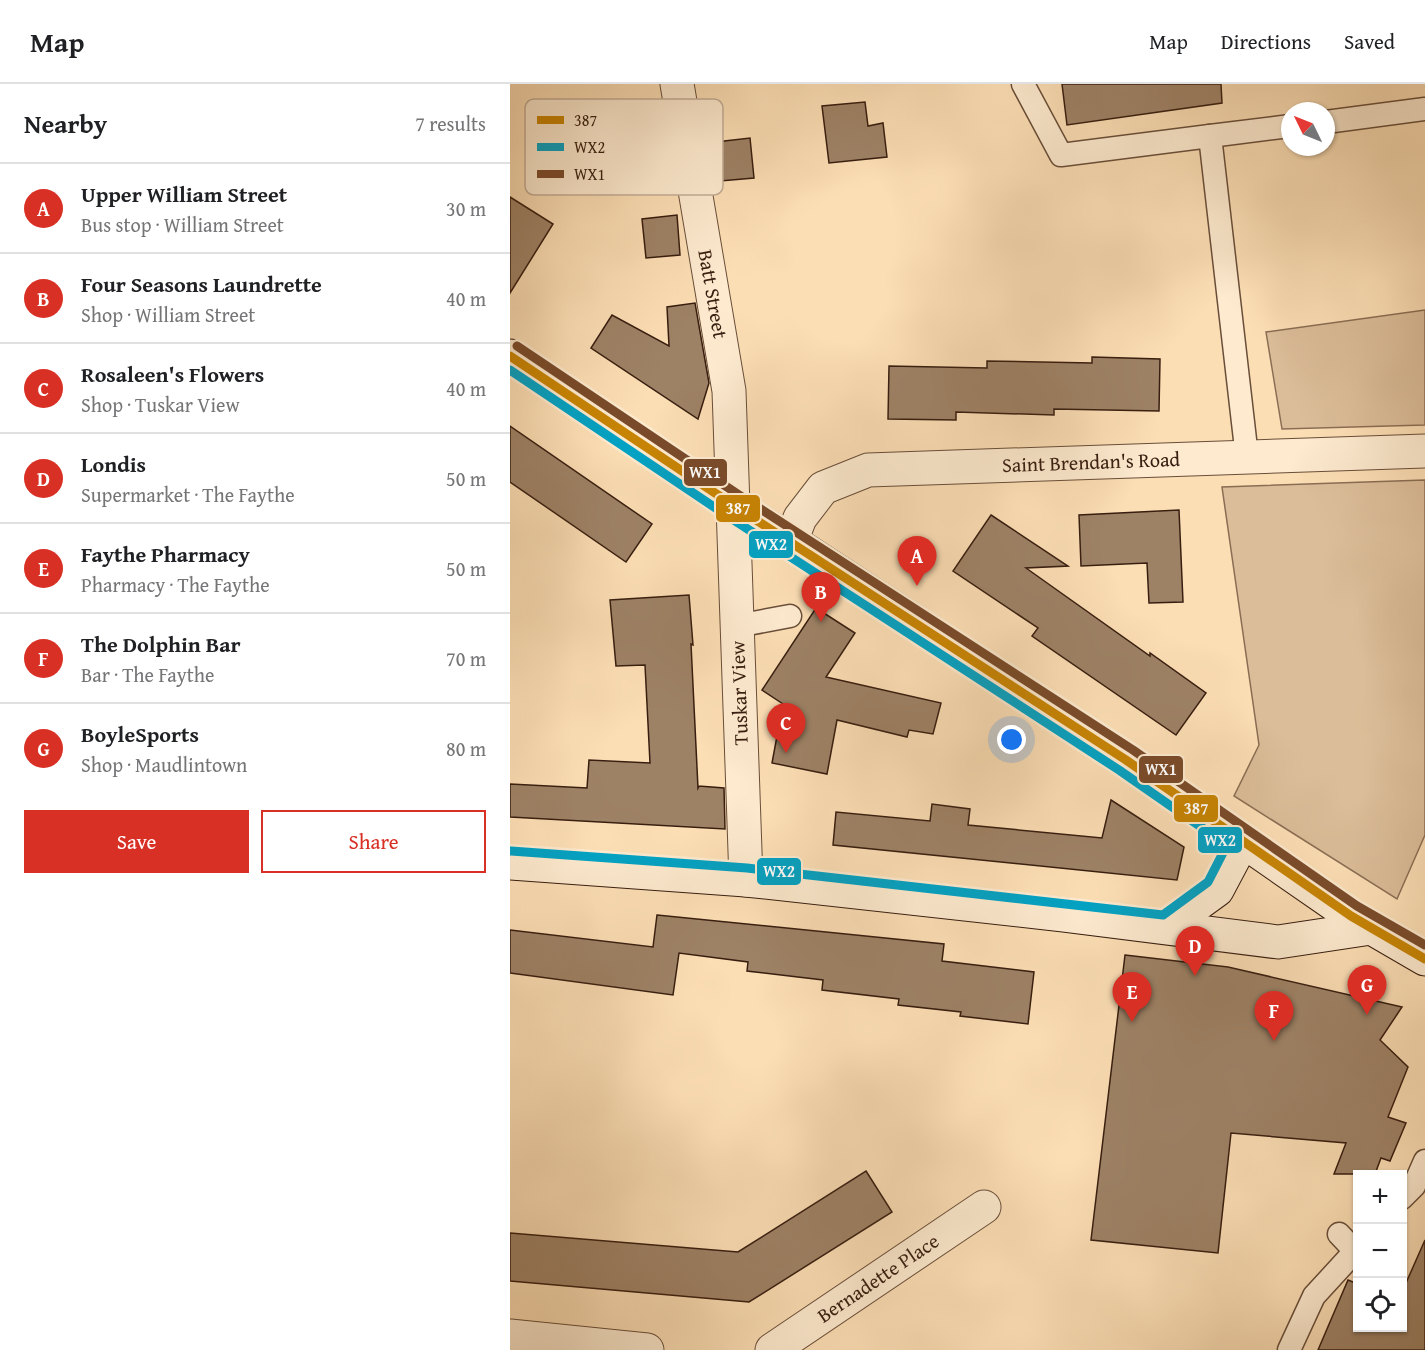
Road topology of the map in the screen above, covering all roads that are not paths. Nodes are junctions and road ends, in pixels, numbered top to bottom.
1 (677, 84) edge
2 (1023, 84) edge
3 (680, 99) edge
4 (1425, 109) edge
5 (1335, 121) edge
6 (1281, 127) edge
7 (1210, 136) junction
8 (696, 195) edge
9 (510, 356) edge
10 (1425, 451) edge
11 (1247, 457) junction
12 (733, 505) junction
13 (791, 541) junction
14 (790, 616) dead end
15 (737, 626) junction
16 (1243, 841) junction
17 (510, 863) edge
18 (746, 880) junction
19 (1166, 927) junction
20 (1371, 928) junction
21 (1425, 958) edge
22 (1425, 1161) edge
23 (1407, 1193) edge
24 (984, 1207) dead end
25 (1339, 1234) dead end
26 (1353, 1246) edge
27 (1353, 1252) edge
28 (510, 1336) edge
29 (647, 1350) edge
30 (772, 1350) edge
31 (1288, 1350) edge

1 - 3 street, Batt Street
2 - 7 lane
4 - 5 lane
6 - 7 lane
7 - 11 lane
8 - 12 street, Batt Street
9 - 12 street
10 - 11 street, Saint Brendan's Road
11 - 13 street, Saint Brendan's Road
12 - 13 street
12 - 15 street, Tuskar View
13 - 16 street
14 - 15 lane
15 - 18 street, Tuskar View
16 - 19 street
16 - 20 street
17 - 18 street
18 - 19 street
19 - 20 street
20 - 21 street
22 - 23 lane
24 - 30 street, Bernadette Place
25 - 26 lane
27 - 31 lane
28 - 29 street

